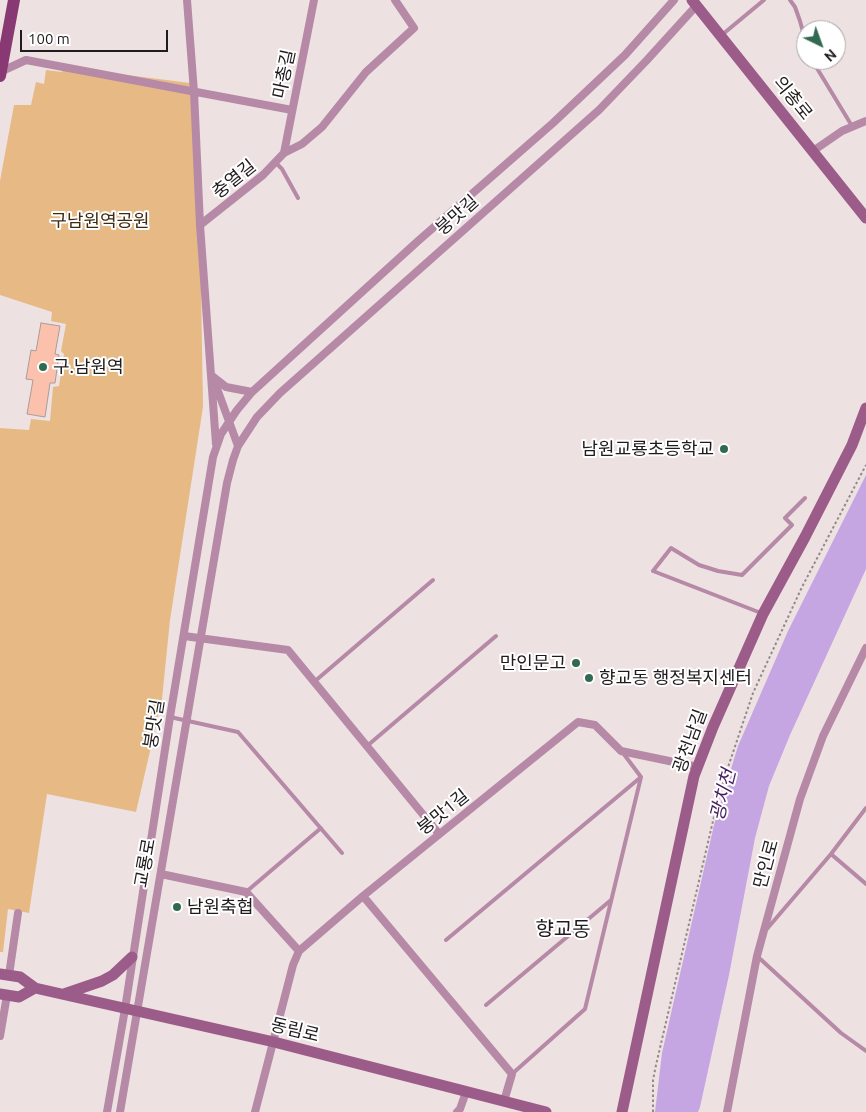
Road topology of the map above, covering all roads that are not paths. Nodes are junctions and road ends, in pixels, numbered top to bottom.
1 (14, 0) edge
2 (187, 0) edge
3 (314, 0) edge
4 (395, 0) edge
5 (674, 0) edge
6 (764, 0) edge
7 (790, 0) edge
8 (696, 2) edge
9 (800, 20) edge
10 (721, 36) junction
11 (818, 70) edge
12 (0, 73) edge
13 (194, 92) junction
14 (292, 110) junction
15 (866, 121) edge
16 (852, 126) junction
17 (813, 151) junction
18 (284, 153) junction
19 (276, 163) junction
20 (298, 198) dead end
21 (866, 218) edge
22 (200, 224) junction
23 (212, 376) junction
24 (252, 392) junction
25 (866, 408) edge
26 (230, 421) junction
27 (216, 445) junction
28 (238, 446) junction
29 (805, 498) dead end
30 (433, 580) dead end
31 (763, 614) junction
32 (184, 636) junction
33 (496, 636) dead end
34 (201, 639) junction
35 (866, 648) edge
36 (314, 682) junction
37 (170, 717) junction
38 (187, 720) junction
39 (367, 746) junction
40 (621, 751) junction
41 (698, 767) junction
42 (641, 777) junction
43 (866, 808) edge
44 (321, 828) junction
45 (439, 834) junction
46 (342, 853) dead end
47 (831, 854) junction
48 (161, 874) junction
49 (866, 884) edge
50 (246, 892) junction
51 (363, 896) junction
52 (611, 900) junction
53 (18, 913) dead end
54 (763, 934) junction
55 (446, 940) dead end
56 (299, 951) junction
57 (757, 956) junction
58 (132, 957) junction
59 (5, 975) edge
60 (34, 988) junction
61 (63, 994) junction
62 (3, 995) edge
63 (486, 1005) dead end
64 (125, 1009) junction
65 (138, 1012) junction
66 (0, 1036) edge
67 (274, 1042) junction
68 (866, 1051) edge
69 (512, 1074) junction
70 (466, 1092) junction
71 (730, 1099) junction
72 (504, 1101) junction
73 (107, 1112) edge
74 (120, 1112) edge
75 (255, 1112) edge
76 (457, 1112) edge
77 (546, 1112) edge
78 (622, 1112) edge
79 (727, 1112) edge
80 (733, 1112) edge

1 - 12 main road
2 - 13 street, 붕맛길
3 - 14 street, 마총길
4 - 18 street
5 - 24 street, 붕맛길
6 - 10 lane
7 - 9 lane
8 - 10 street, 의총로
8 - 28 street, 붕맛길
10 - 17 street, 의총로
11 - 16 lane
12 - 13 street
13 - 14 street
13 - 22 street, 붕맛길
14 - 18 street, 마총길
15 - 16 street
16 - 17 street
17 - 21 street, 의총로
18 - 19 street, 충열길
19 - 20 lane
19 - 22 street, 충열길
22 - 23 street, 붕맛길
23 - 24 street
23 - 26 street, 붕맛길
23 - 27 street, 붕맛길
24 - 26 street, 붕맛길
25 - 31 street, 광천남길
26 - 27 street, 붕맛길
26 - 28 street, 붕맛길
27 - 32 street, 붕맛길
28 - 34 street, 붕맛길
29 - 31 lane
30 - 36 lane
31 - 41 street, 광천남길
32 - 34 street
32 - 37 street, 붕맛길
33 - 39 lane
34 - 36 street
34 - 38 street, 붕맛길
35 - 54 street, 만인로
36 - 39 street
37 - 38 lane
37 - 58 street, 붕맛길
38 - 44 lane
38 - 48 street, 교룡로
39 - 45 street
40 - 41 street
40 - 42 lane
40 - 45 street, 붕맛1길
41 - 78 street, 광천남길
42 - 52 lane
42 - 55 lane
43 - 47 lane
44 - 46 lane
44 - 50 lane
45 - 51 street, 붕맛1길
47 - 49 lane
47 - 54 lane
48 - 50 street
48 - 65 street, 교룡로
50 - 56 street
51 - 56 street, 붕맛1길
51 - 69 street
52 - 63 lane
52 - 69 lane
53 - 59 street
54 - 57 street, 만인로
56 - 67 street, 붕맛1길
57 - 68 lane
57 - 71 street, 만인로
58 - 61 street
58 - 64 street, 붕맛길
59 - 60 street, 동림로
60 - 61 street, 동림로
60 - 62 street
61 - 64 street, 동림로
62 - 66 street
64 - 65 street, 동림로
64 - 73 street, 붕맛길
65 - 67 street, 동림로
65 - 74 street, 교룡로
67 - 70 street, 동림로
67 - 75 street, 붕맛1길
69 - 72 street
70 - 72 street, 동림로
70 - 76 street
71 - 79 street, 만인로
71 - 80 street
72 - 77 street, 동림로

